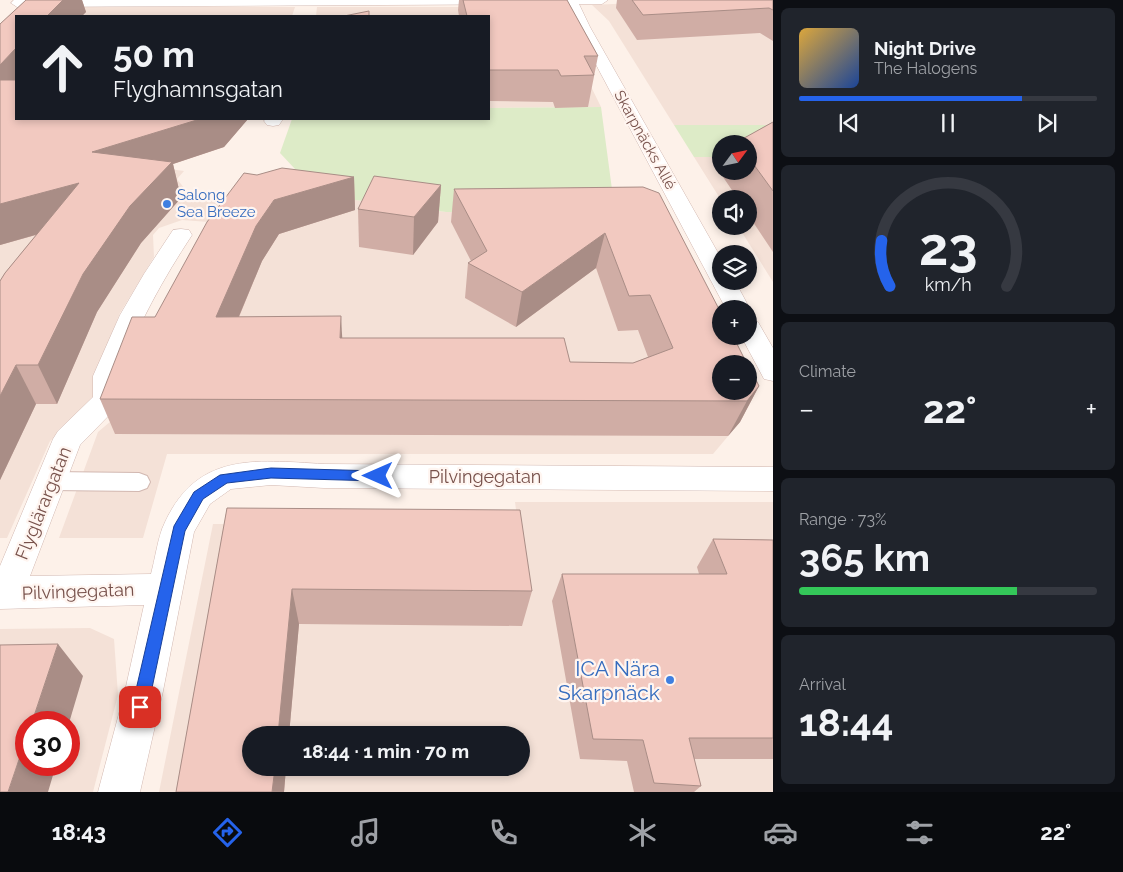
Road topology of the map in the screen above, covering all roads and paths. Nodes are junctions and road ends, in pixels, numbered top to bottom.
1 (602, 0) edge
2 (18, 1) edge
3 (308, 1) edge
4 (571, 2) junction
5 (6, 13) dead end
6 (304, 15) edge
7 (181, 235) dead end
8 (712, 262) edge
9 (757, 343) edge
10 (773, 372) edge
11 (773, 478) edge
12 (51, 481) junction
13 (139, 482) dead end
14 (165, 589) junction
15 (3, 593) edge
16 (119, 792) edge

1 - 4 street
2 - 3 street
2 - 5 street
3 - 4 street
3 - 6 street
4 - 8 street, Skarpnäcks Allé
7 - 12 street, Flyglärargatan
9 - 10 street
11 - 14 street, Pilvingegatan
12 - 13 lane
12 - 15 street, Flyglärargatan
14 - 15 street, Pilvingegatan
14 - 16 street

